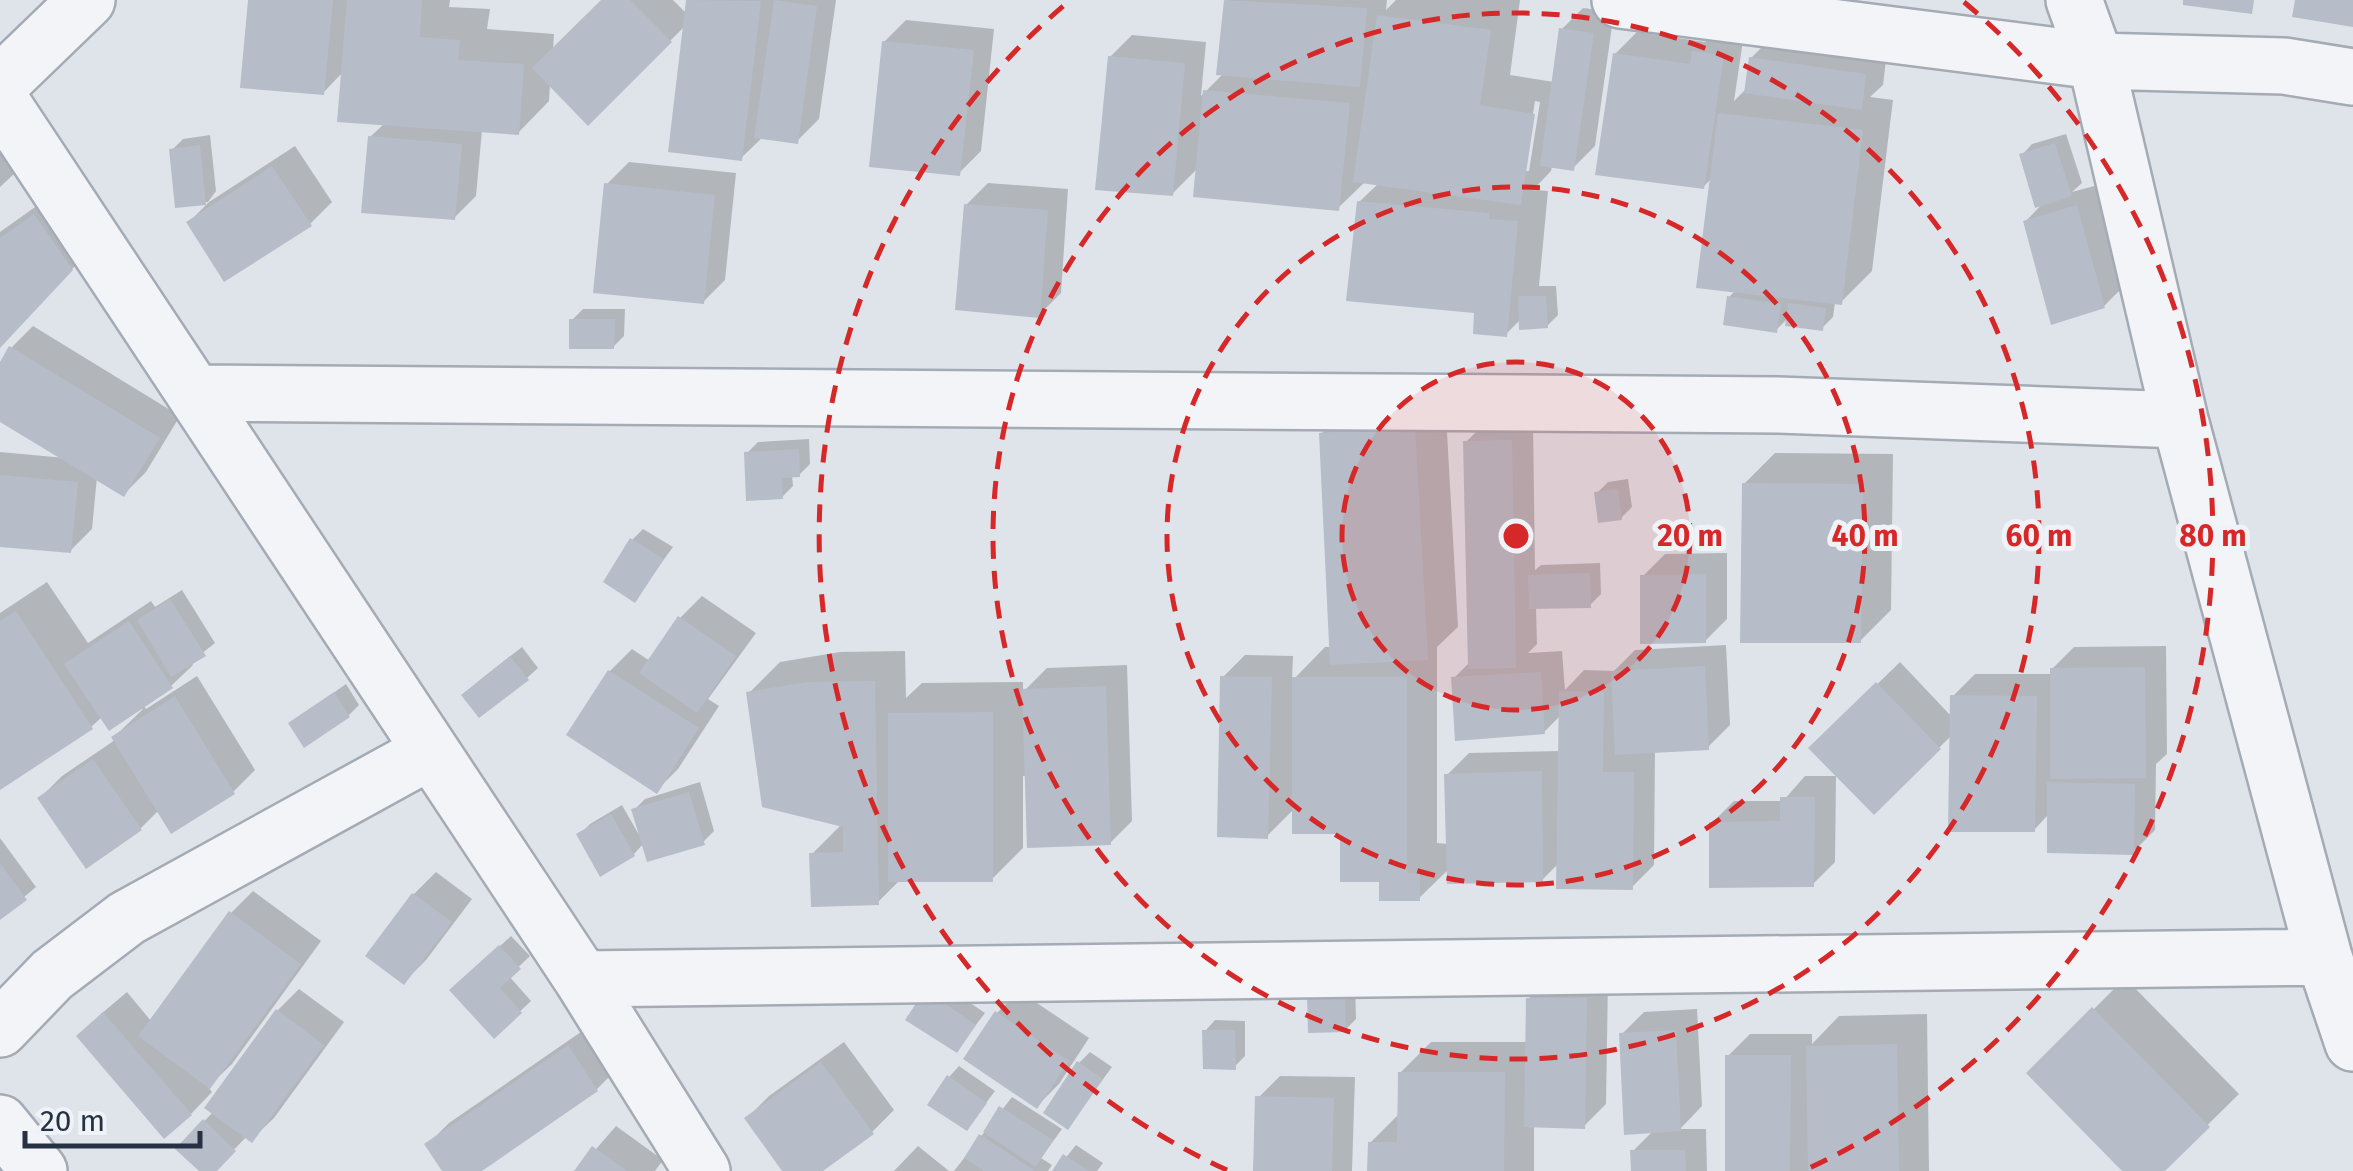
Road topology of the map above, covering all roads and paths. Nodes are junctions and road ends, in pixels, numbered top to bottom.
1 (86, 0) edge
2 (1620, 0) edge
3 (2074, 0) edge
4 (2096, 61) junction
5 (2353, 77) edge
6 (0, 84) edge
7 (0, 100) edge
8 (194, 394) junction
9 (2180, 420) junction
10 (431, 751) junction
11 (2324, 957) junction
12 (582, 979) junction
13 (0, 1029) edge
14 (2353, 1043) edge
15 (0, 1122) edge
16 (39, 1171) edge
17 (702, 1171) edge

1 - 6 street
2 - 4 street
3 - 4 street
4 - 5 street
4 - 9 street
7 - 8 street
8 - 9 street
8 - 10 street
9 - 11 street
10 - 12 street
10 - 13 street
11 - 12 street
11 - 14 street
12 - 17 street
15 - 16 street

